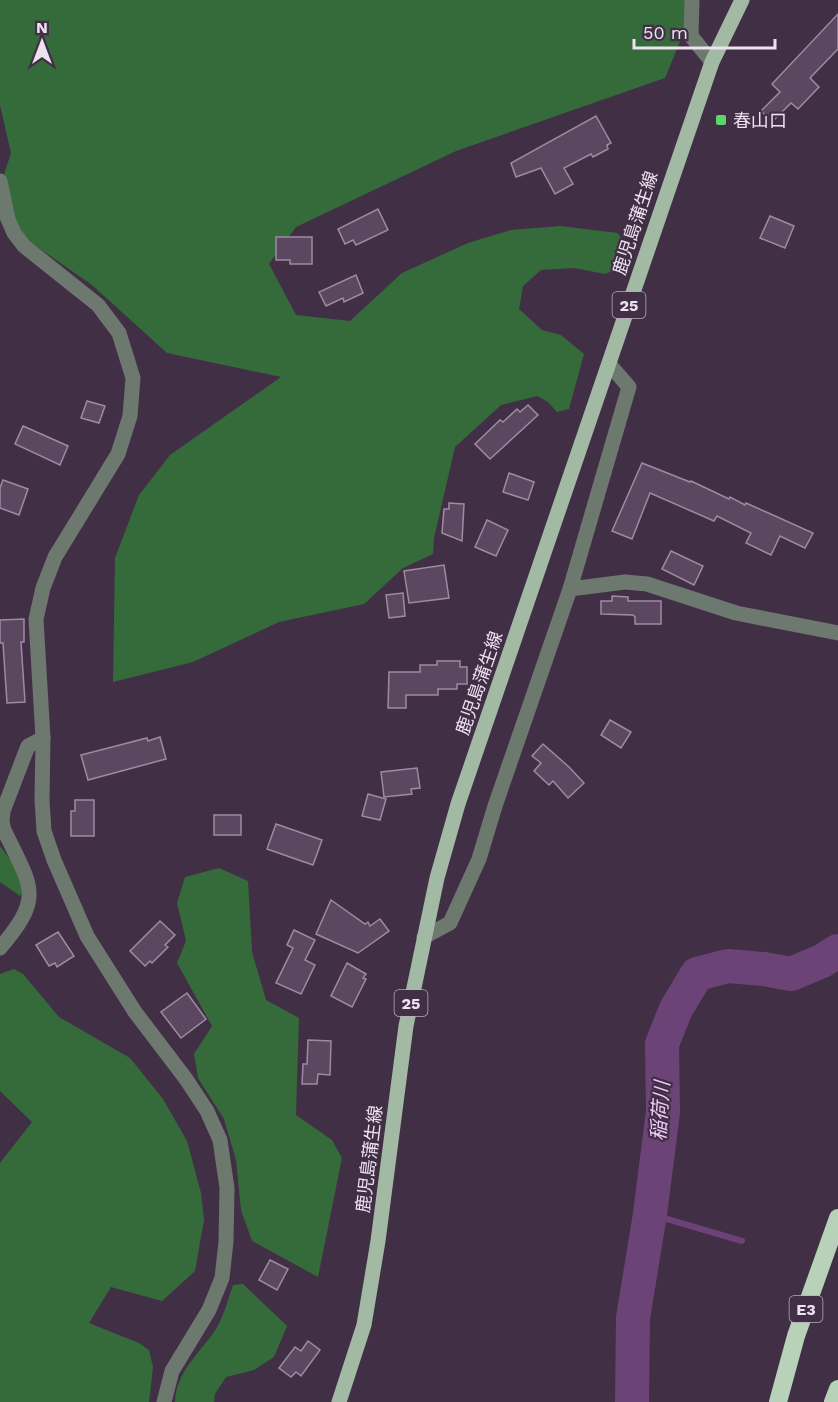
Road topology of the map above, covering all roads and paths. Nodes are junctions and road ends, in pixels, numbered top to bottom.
1 (692, 0) edge
2 (742, 0) edge
3 (712, 62) junction
4 (0, 181) edge
5 (609, 364) junction
6 (570, 589) junction
7 (838, 633) edge
8 (43, 738) junction
9 (424, 937) junction
10 (0, 948) edge
11 (838, 1218) edge
12 (838, 1389) edge
13 (164, 1402) edge
14 (339, 1402) edge
15 (778, 1402) edge
16 (833, 1402) edge

1 - 3 street
2 - 3 main road, 鹿児島蒲生線 / 25
3 - 5 main road, 鹿児島蒲生線 / 25
4 - 8 street
5 - 6 street
5 - 9 main road, 鹿児島蒲生線 / 25
6 - 7 street
6 - 9 street
8 - 10 street
8 - 13 street
9 - 14 main road, 鹿児島蒲生線 / 25
11 - 15 highway, E3
12 - 16 highway

